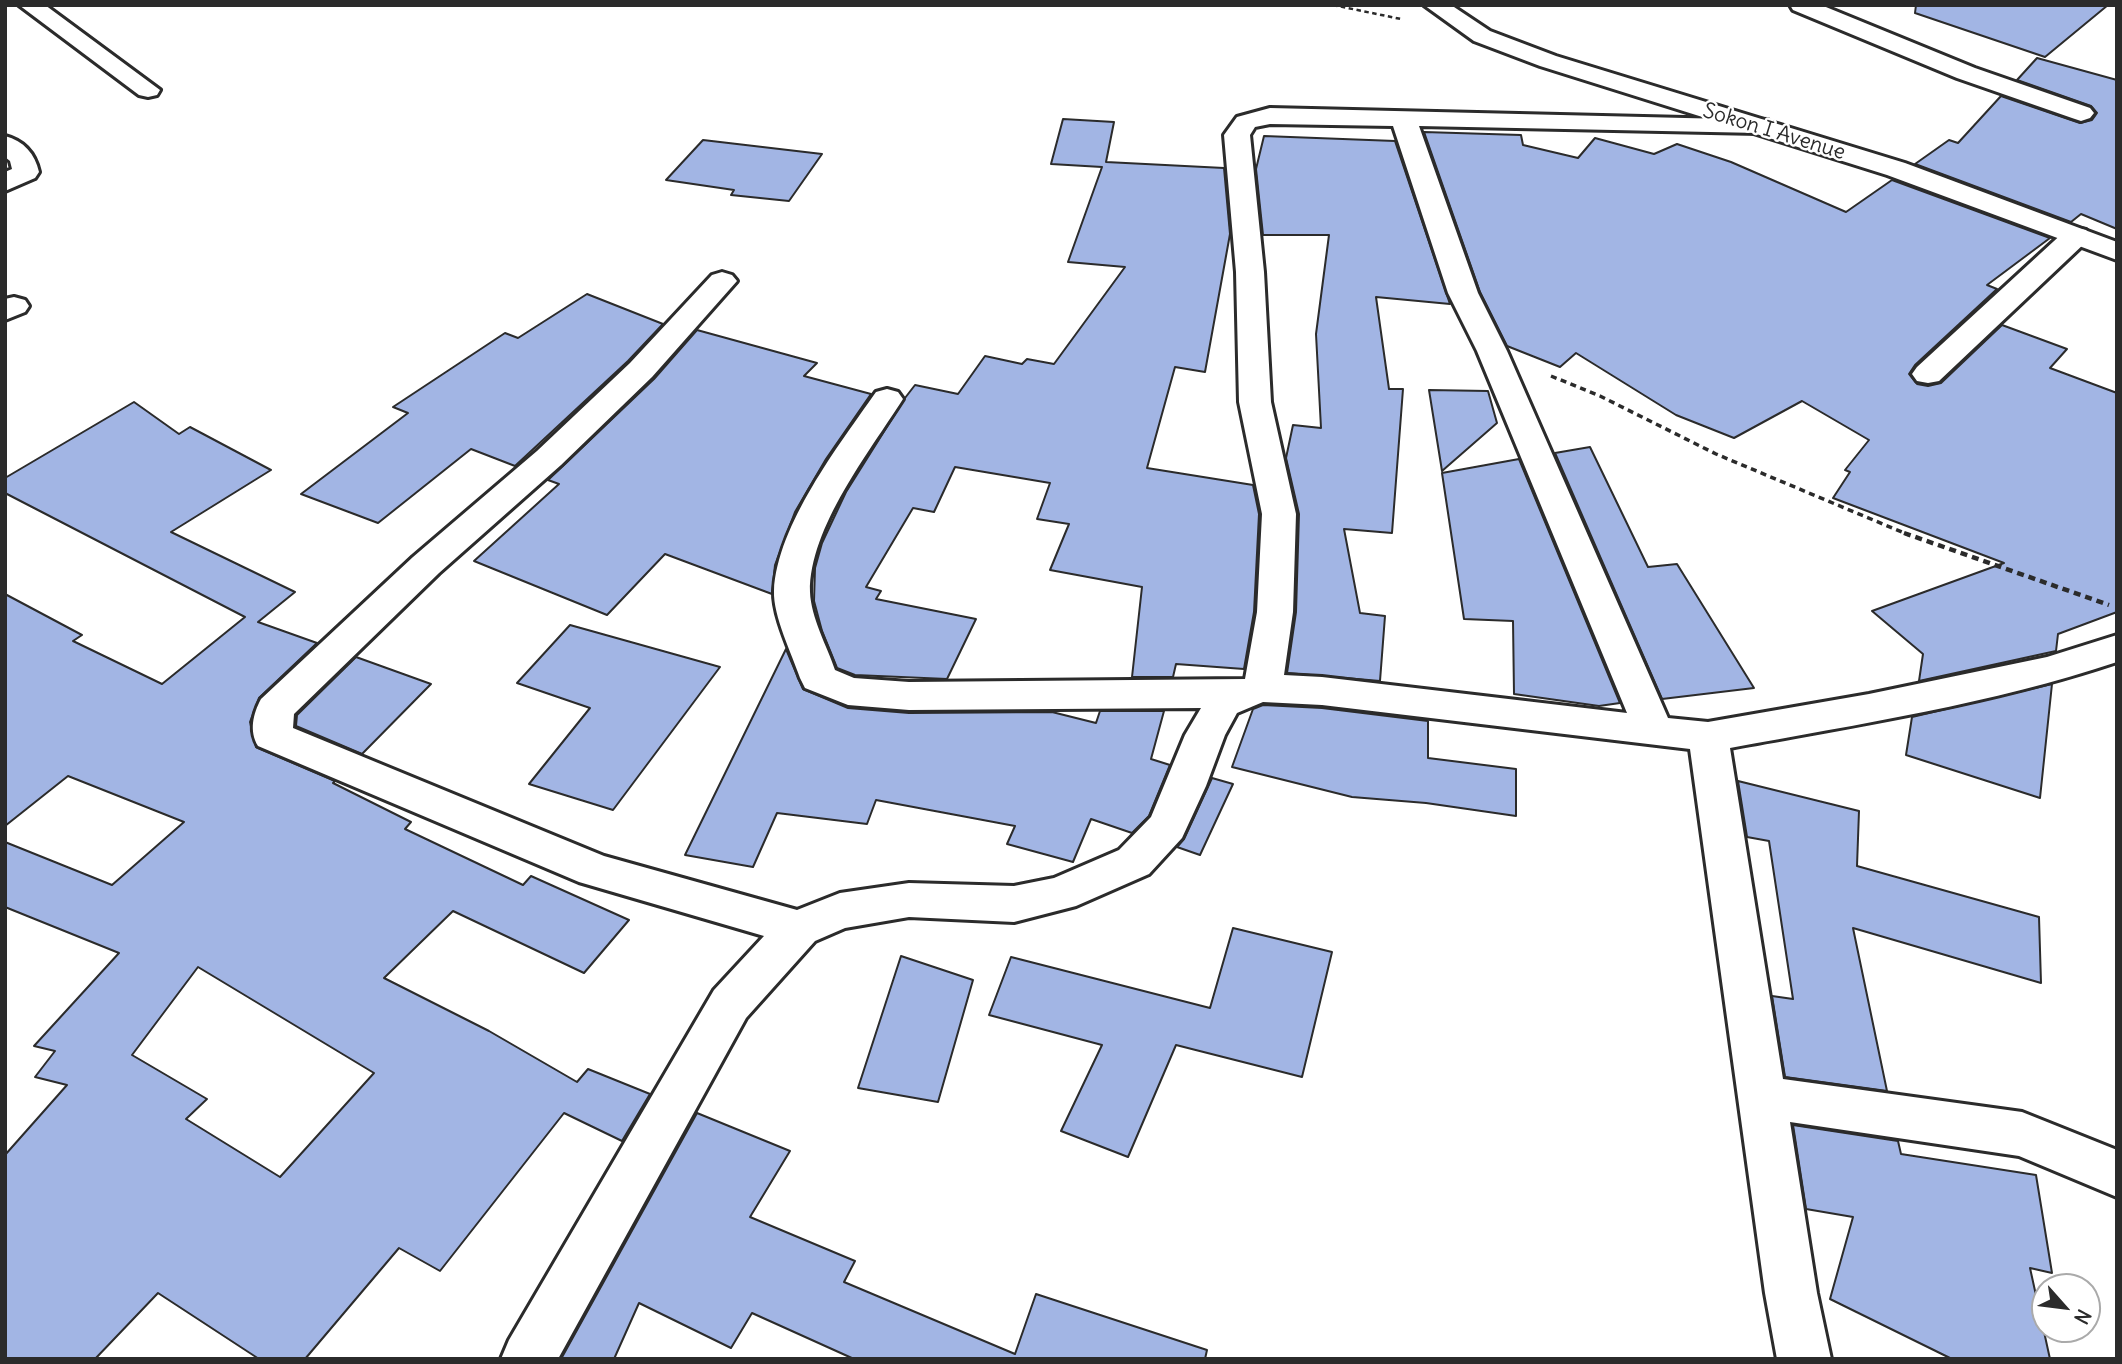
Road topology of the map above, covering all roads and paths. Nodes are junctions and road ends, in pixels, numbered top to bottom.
1 (30, 5) edge
2 (1435, 5) edge
3 (1801, 5) edge
4 (148, 90) dead end
5 (2081, 113) dead end
6 (1403, 119) junction
7 (1759, 125) junction
8 (5, 144) edge
9 (5, 183) edge
10 (2076, 236) junction
11 (2117, 252) edge
12 (722, 281) dead end
13 (1492, 351) junction
14 (1928, 374) dead end
15 (887, 399) dead end
16 (2117, 608) edge
17 (2117, 648) edge
18 (1251, 691) junction
19 (1653, 728) junction
20 (1708, 737) junction
21 (799, 928) junction
22 (1762, 1097) junction
23 (2117, 1174) edge
24 (528, 1359) edge
25 (1804, 1359) edge

1 - 4 street
2 - 7 street, Sokon I Avenue
3 - 5 street
6 - 7 street
6 - 13 street
6 - 18 street
7 - 10 street, Sokon I Avenue
8 - 9 street
10 - 11 street, Sokon I Avenue
10 - 14 street
12 - 21 street
13 - 16 path
13 - 19 street
15 - 18 street
17 - 20 street
18 - 19 street
18 - 21 street
19 - 20 street
20 - 22 street
21 - 24 street
22 - 23 street
22 - 25 street

